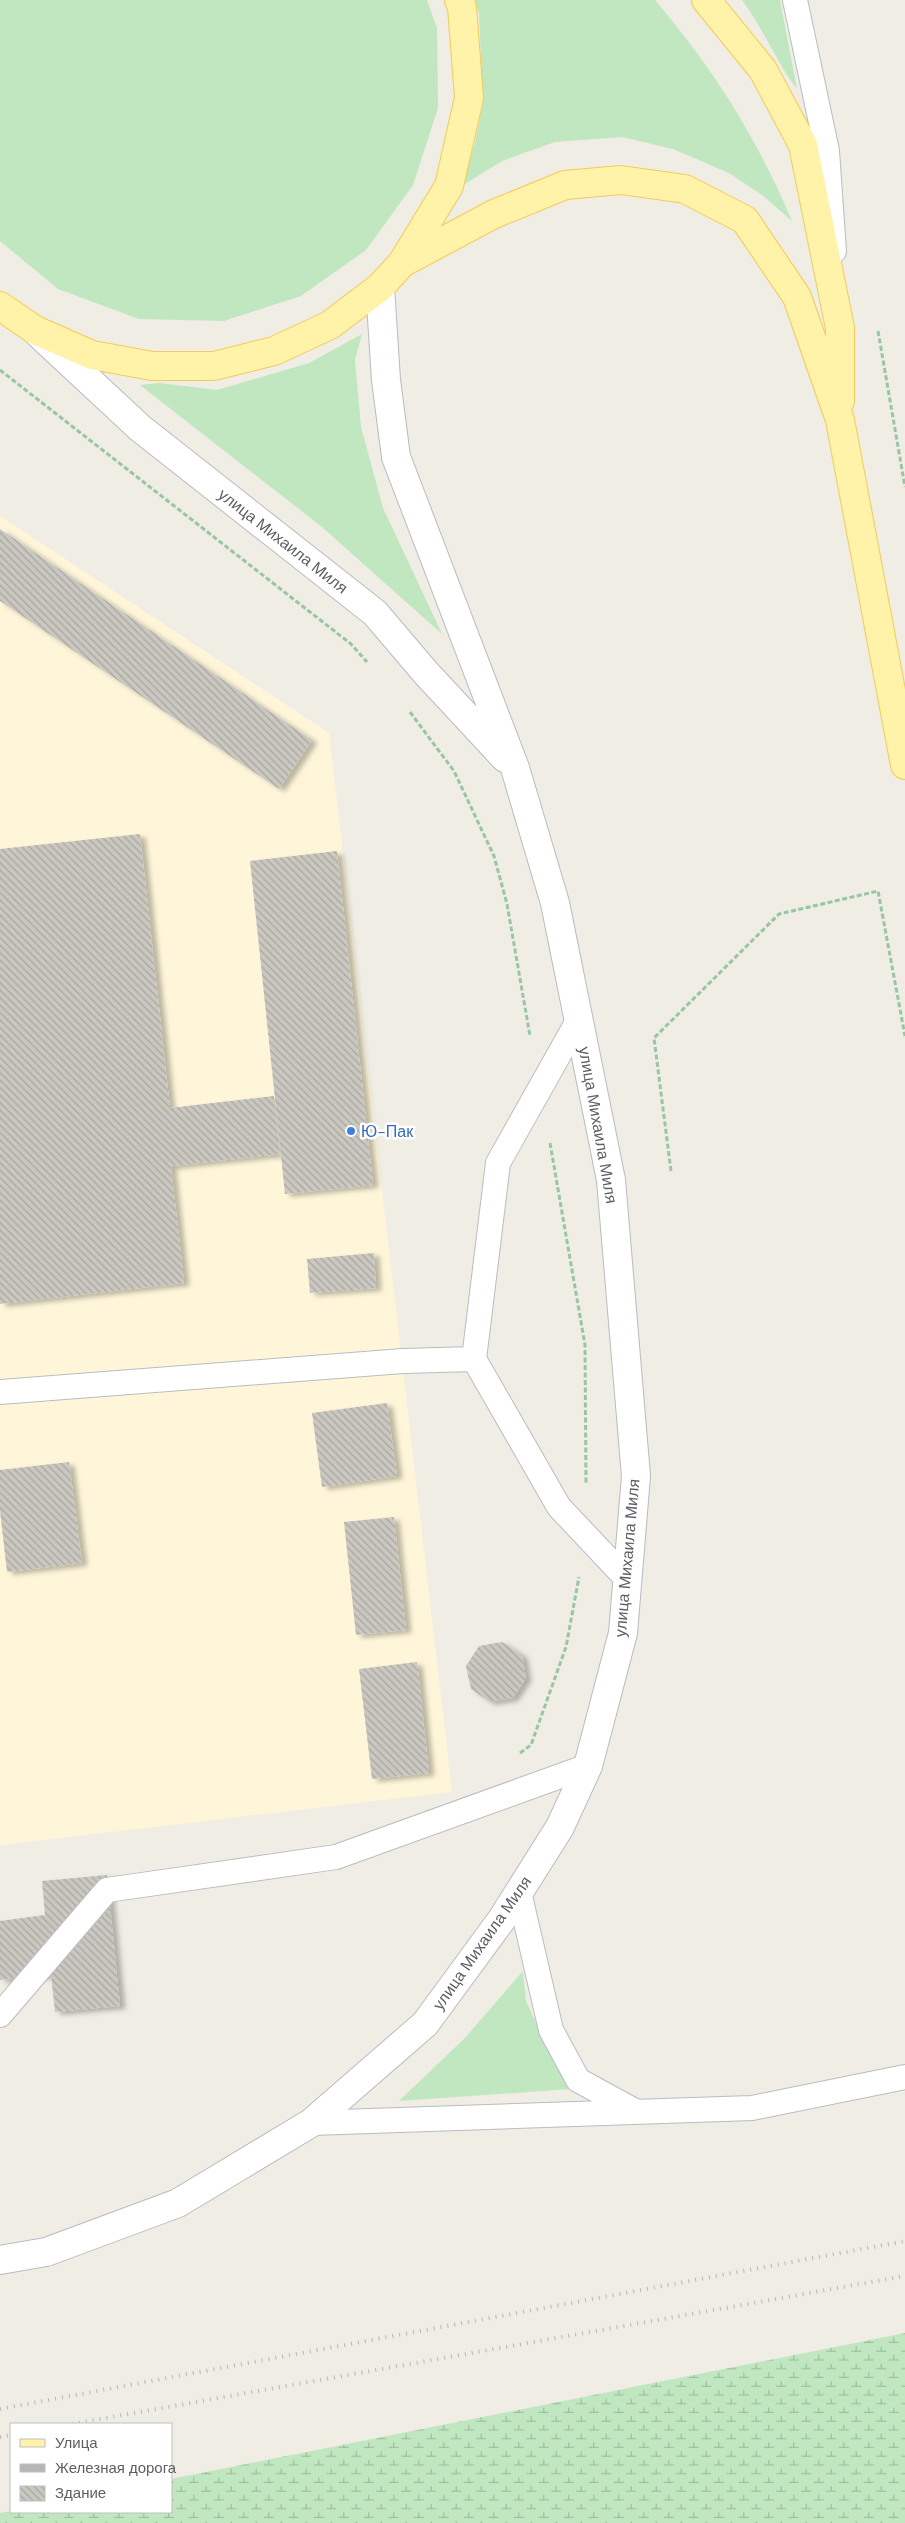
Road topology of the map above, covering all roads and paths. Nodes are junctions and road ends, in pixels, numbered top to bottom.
1 (459, 0) edge
2 (706, 0) edge
3 (795, 0) edge
4 (402, 264) junction
5 (380, 287) junction
6 (0, 306) edge
7 (840, 328) junction
8 (35, 330) junction
9 (0, 370) edge
10 (840, 420) junction
11 (369, 665) dead end
12 (406, 706) dead end
13 (905, 765) edge
14 (515, 768) junction
15 (579, 1019) junction
16 (905, 1036) edge
17 (540, 1089) junction
18 (671, 1171) dead end
19 (474, 1359) junction
20 (0, 1392) edge
21 (586, 1535) junction
22 (627, 1579) junction
23 (516, 1756) dead end
24 (588, 1766) junction
25 (519, 1892) junction
26 (0, 2015) edge
27 (905, 2077) edge
28 (633, 2110) junction
29 (311, 2123) junction
30 (0, 2260) edge

1 - 4 main road
2 - 7 main road
3 - 7 lane
4 - 5 main road
4 - 10 main road
5 - 8 main road
5 - 14 main road, улица Михаила Миля
6 - 8 main road
7 - 10 main road
8 - 14 main road, улица Михаила Миля
9 - 11 path
10 - 13 main road
12 - 17 path
14 - 15 main road, улица Михаила Миля
15 - 17 lane
15 - 22 main road, улица Михаила Миля
16 - 18 path
17 - 19 lane
17 - 21 path
19 - 20 lane
19 - 21 lane
21 - 22 lane
21 - 23 path
22 - 24 main road, улица Михаила Миля
24 - 25 main road, улица Михаила Миля
24 - 26 lane
25 - 28 lane
25 - 29 main road, улица Михаила Миля
27 - 28 lane
28 - 29 lane
29 - 30 main road, улица Михаила Миля

